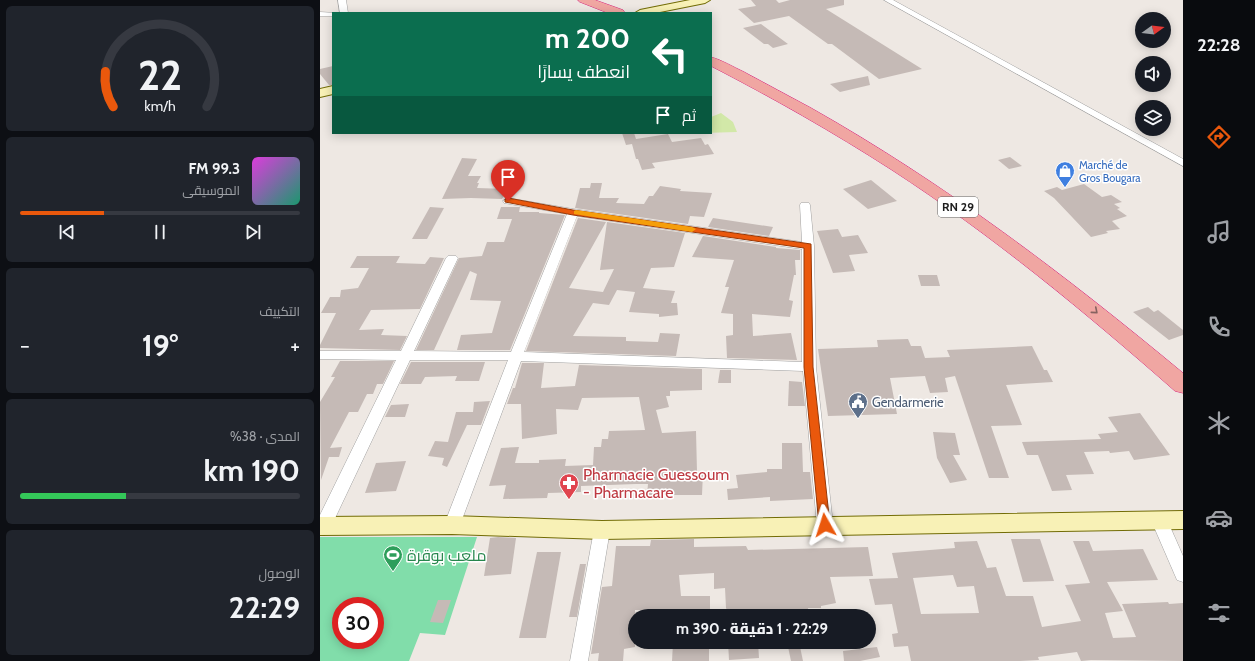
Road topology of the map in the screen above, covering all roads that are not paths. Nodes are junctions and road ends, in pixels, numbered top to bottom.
1 (342, 0) edge
2 (705, 0) edge
3 (888, 0) edge
4 (579, 1) edge
5 (344, 12) edge
6 (597, 12) edge
7 (616, 12) edge
8 (654, 12) edge
9 (320, 14) edge
10 (332, 14) edge
11 (712, 54) edge
12 (712, 62) edge
13 (332, 90) edge
14 (320, 92) edge
15 (1183, 162) edge
16 (508, 201) dead end
17 (805, 205) dead end
18 (573, 212) junction
19 (808, 246) junction
20 (452, 258) dead end
21 (320, 354) edge
22 (405, 356) junction
23 (516, 356) junction
24 (809, 367) junction
25 (1183, 367) edge
26 (1183, 385) edge
27 (1160, 520) junction
28 (1183, 520) edge
29 (452, 525) junction
30 (825, 525) junction
31 (322, 526) edge
32 (602, 530) junction
33 (1183, 575) edge
34 (579, 661) edge

1 - 5 street
2 - 8 main road
3 - 15 street
4 - 6 highway
4 - 7 highway
9 - 10 street
11 - 25 highway, RN 29
12 -> 26 highway, RN 29
13 - 14 main road
16 - 18 street
17 - 19 street
18 - 19 street
18 - 23 street
19 - 24 street
20 - 22 street
21 - 22 street
22 - 23 street
22 - 31 street
23 - 24 street
23 - 29 street
24 - 30 street
27 - 28 main road
27 - 30 main road
27 - 33 street
29 - 31 main road
29 - 32 main road
30 - 32 main road
32 - 34 street

